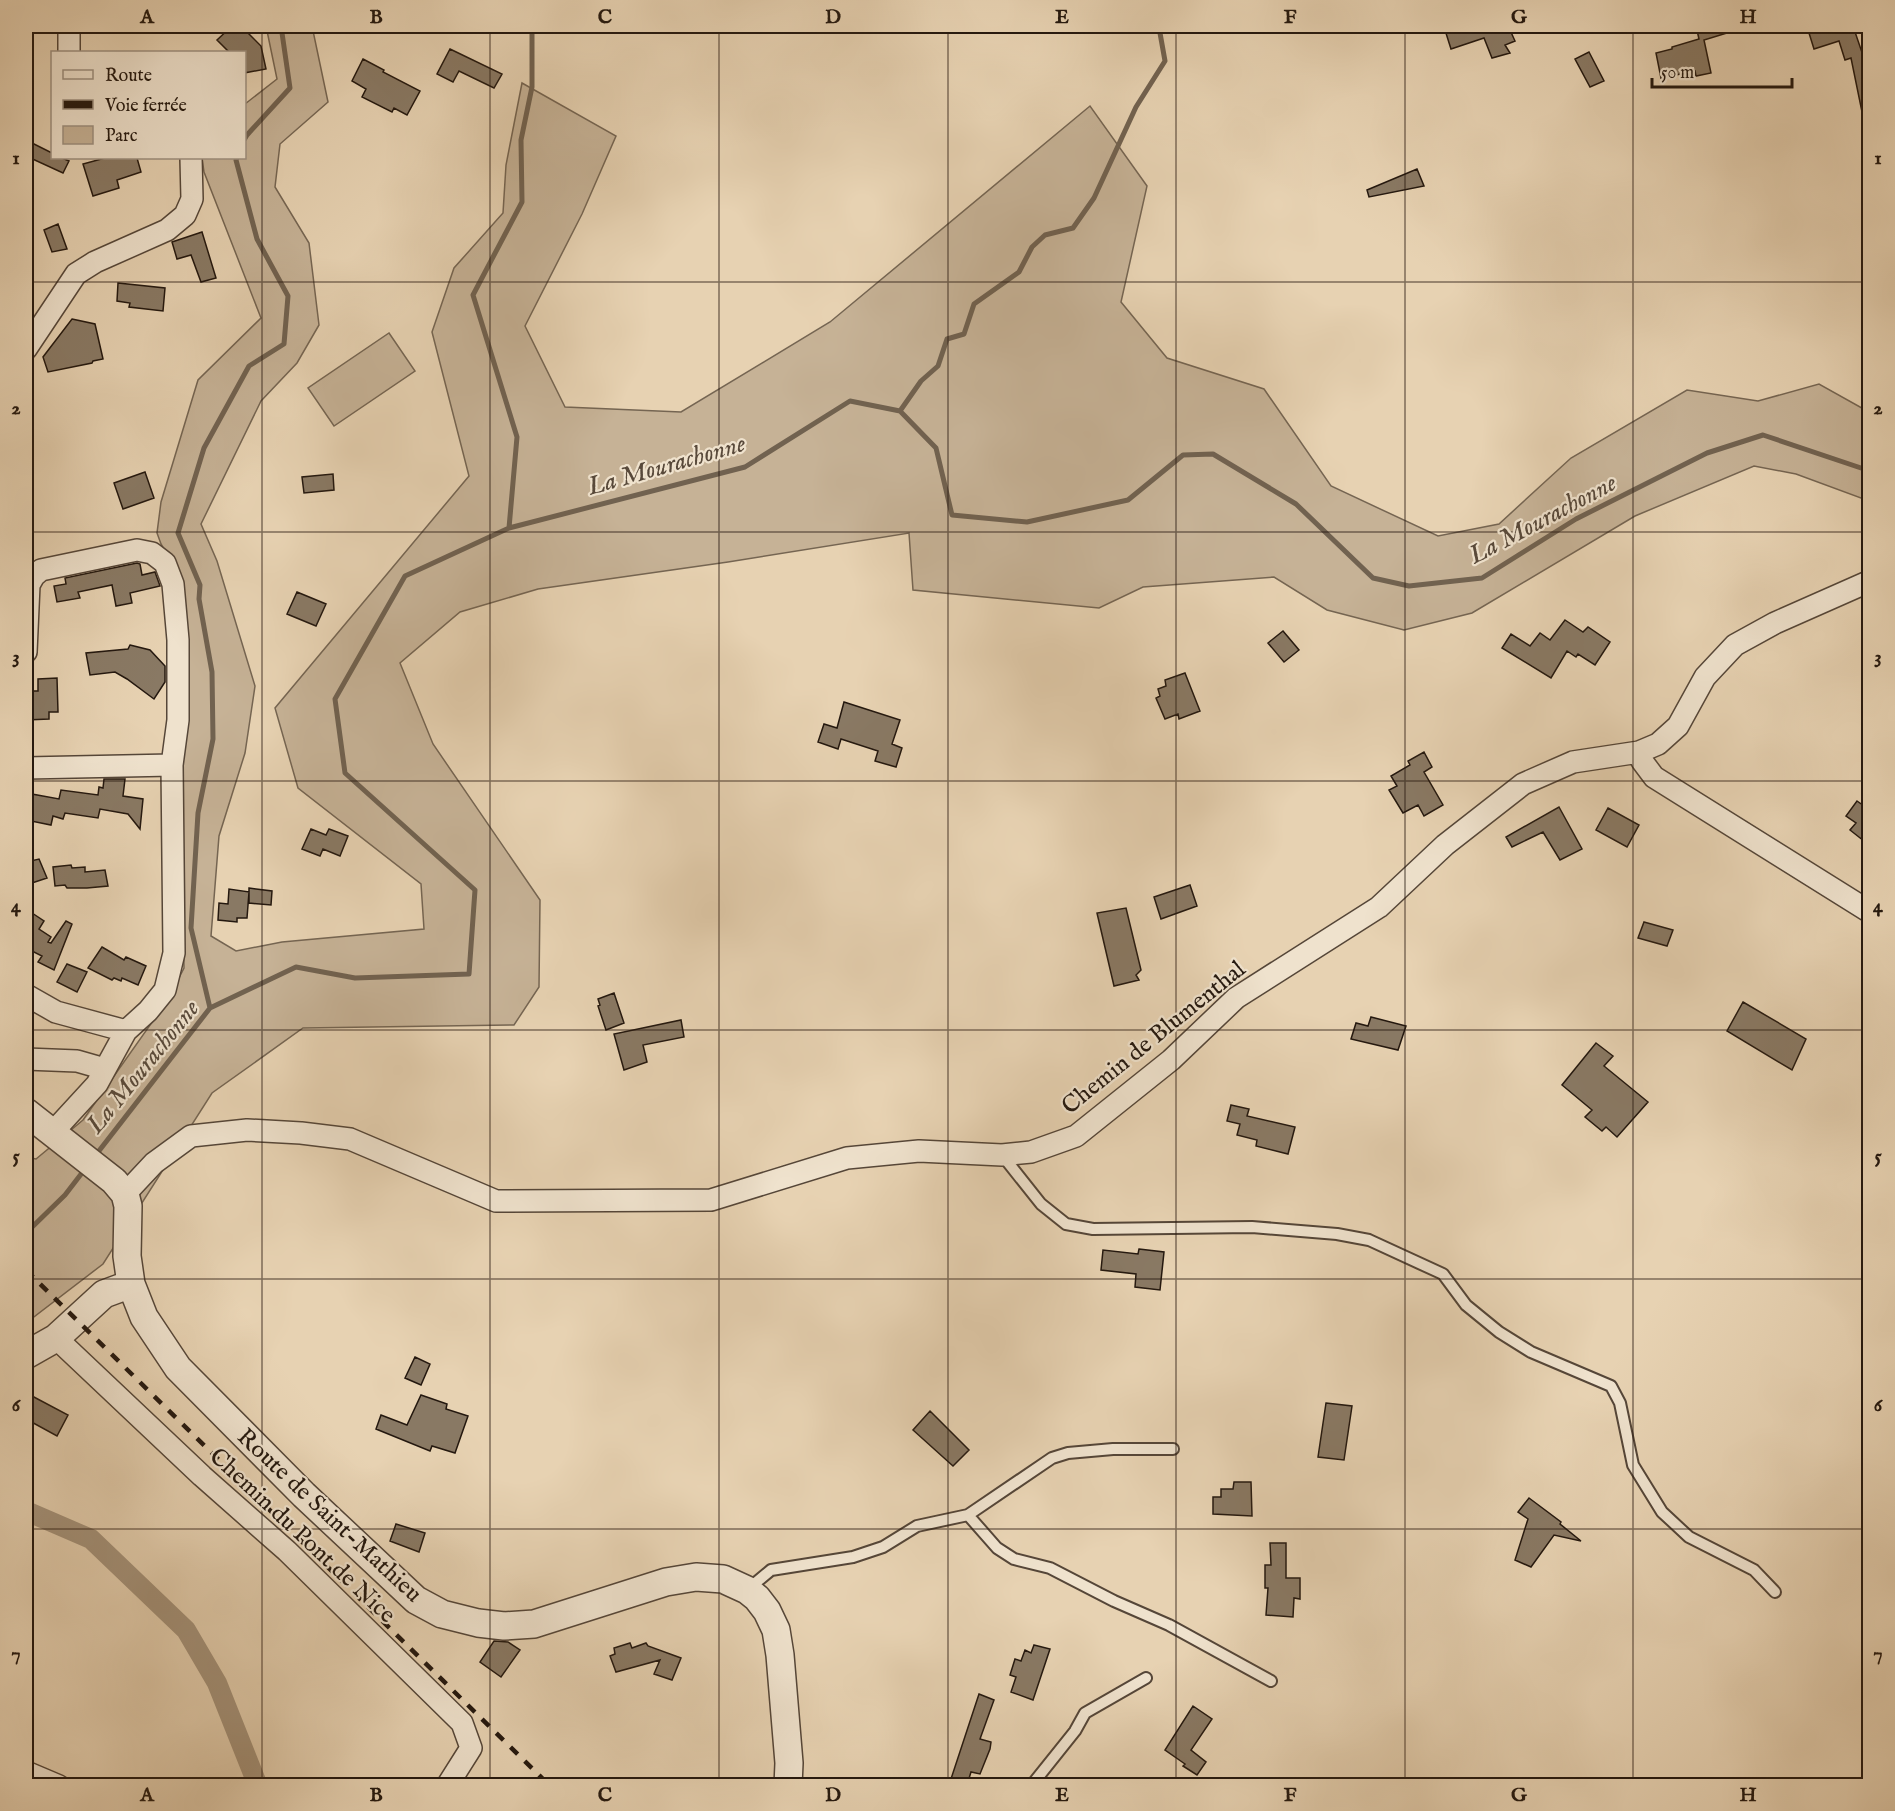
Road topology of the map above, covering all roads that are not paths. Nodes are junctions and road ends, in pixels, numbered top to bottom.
1 (69, 26) edge
2 (69, 51) edge
3 (190, 159) edge
4 (26, 349) edge
5 (30, 572) edge
6 (1869, 581) edge
7 (26, 652) edge
8 (1639, 752) junction
9 (172, 765) junction
10 (26, 768) edge
11 (1869, 912) edge
12 (26, 995) edge
13 (126, 1031) junction
14 (26, 1059) edge
15 (105, 1069) junction
16 (26, 1112) edge
17 (62, 1140) junction
18 (1002, 1155) junction
19 (119, 1187) junction
20 (131, 1284) junction
21 (56, 1338) junction
22 (26, 1355) edge
23 (1173, 1449) dead end
24 (969, 1515) junction
25 (747, 1590) junction
26 (1776, 1592) dead end
27 (1146, 1678) dead end
28 (1271, 1681) dead end
29 (26, 1772) edge
30 (59, 1785) edge
31 (447, 1785) edge
32 (788, 1785) edge
33 (1030, 1785) edge

1 - 2 street
3 - 4 street
5 - 7 street
5 - 9 street
6 - 8 street, Chemin de Blumenthal
8 - 11 street
8 - 18 street, Chemin de Blumenthal
9 - 10 street
9 - 13 street
12 - 13 street
13 - 15 street
14 - 15 street
15 - 17 street
16 - 17 street
17 - 19 street
18 - 19 street, Chemin de Blumenthal
18 - 26 lane
19 - 20 street, Route de Saint-Mathieu
20 - 21 street
20 - 25 street, Route de Saint-Mathieu
21 - 22 street
21 - 31 street, Chemin du Pont de Nice
23 - 24 lane
24 - 25 lane
24 - 28 lane
25 - 32 street, Route de Saint-Mathieu
27 - 33 lane
29 - 30 street

